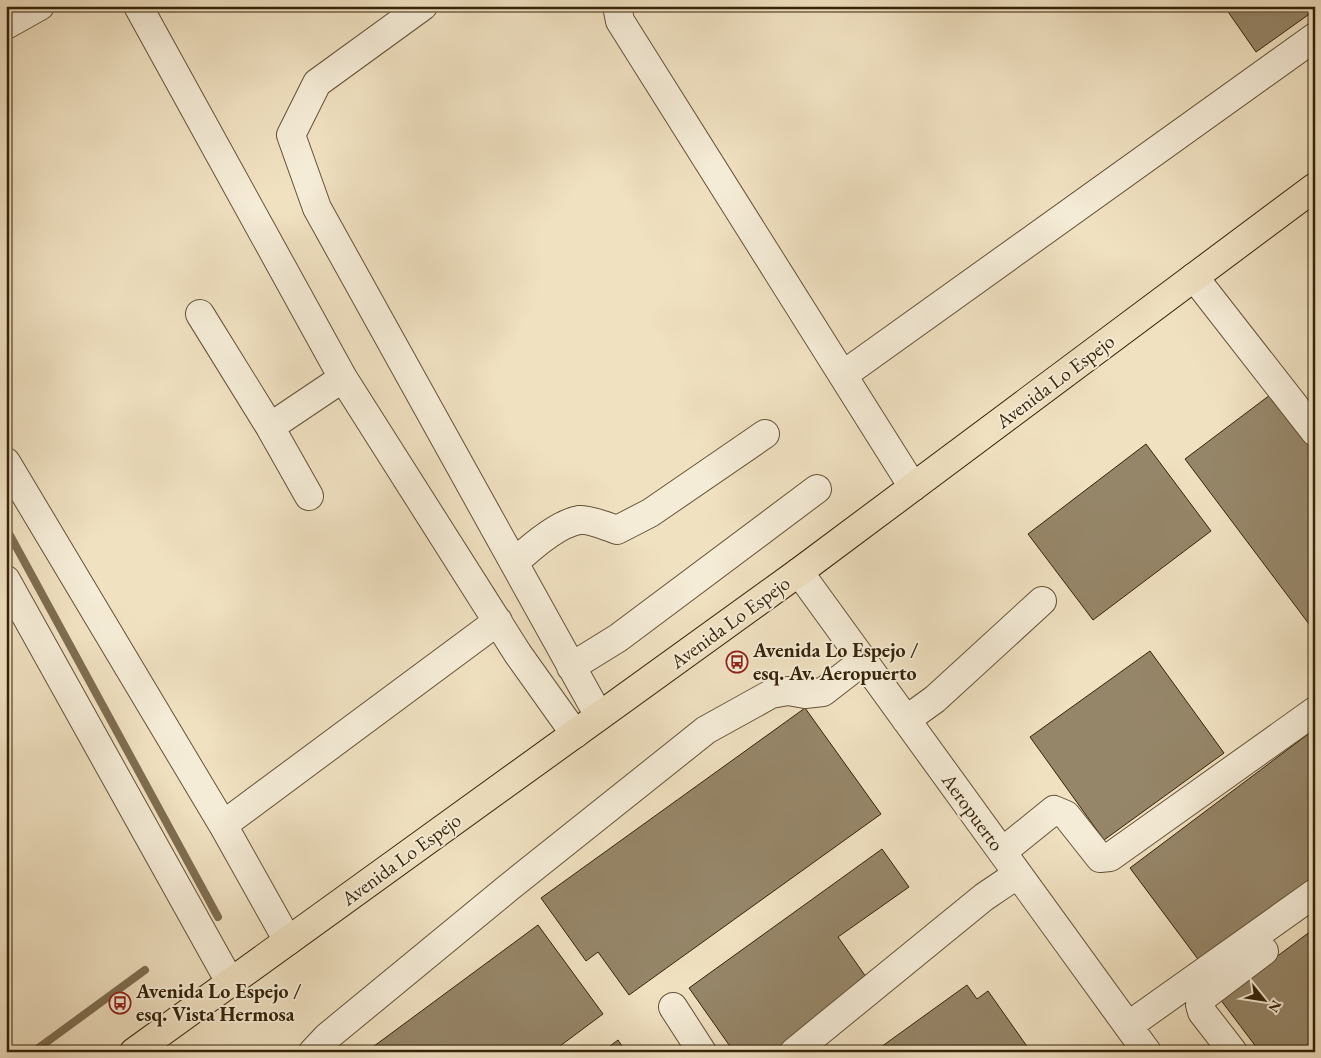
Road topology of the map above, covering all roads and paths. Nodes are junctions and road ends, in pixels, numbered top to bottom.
1 (40, 6) edge
2 (138, 6) edge
3 (423, 6) edge
4 (617, 6) edge
5 (6, 25) edge
6 (1315, 37) edge
7 (1315, 187) edge
8 (1194, 278) junction
9 (200, 314) dead end
10 (843, 375) junction
11 (343, 378) junction
12 (270, 427) junction
13 (1315, 432) edge
14 (765, 434) dead end
15 (6, 462) edge
16 (913, 487) junction
17 (817, 489) dead end
18 (309, 496) dead end
19 (514, 563) junction
20 (799, 572) junction
21 (6, 580) edge
22 (1042, 601) dead end
23 (498, 621) junction
24 (863, 660) junction
25 (571, 667) junction
26 (1315, 710) edge
27 (599, 716) junction
28 (906, 720) junction
29 (575, 734) junction
30 (223, 826) junction
31 (1010, 863) junction
32 (1315, 893) edge
33 (1315, 913) edge
34 (288, 941) junction
35 (230, 982) junction
36 (673, 1007) dead end
37 (1128, 1026) junction
38 (136, 1051) edge
39 (313, 1052) edge
40 (702, 1052) edge
41 (794, 1052) edge
42 (1146, 1052) edge
43 (1233, 1052) edge

1 - 5 street
2 - 11 street
3 - 19 street
4 - 10 street
6 - 10 street
7 - 8 main road, Avenida Lo Espejo
8 - 13 street
8 - 16 main road, Avenida Lo Espejo
9 - 12 street
10 - 16 street
11 - 12 street
11 - 23 street
12 - 18 street
14 - 19 street
15 - 30 street
16 - 20 main road, Avenida Lo Espejo
17 - 25 street
19 - 25 street
20 - 24 street, Aeropuerto
20 - 27 main road, Avenida Lo Espejo
21 - 35 street
22 - 28 street
23 - 29 street
23 - 30 street
24 - 28 street, Aeropuerto
24 - 39 street
25 - 27 street
26 - 31 street
27 - 29 main road, Avenida Lo Espejo
28 - 31 street, Aeropuerto
29 - 34 main road, Avenida Lo Espejo
30 - 34 street
31 - 37 street, Aeropuerto
31 - 41 street
32 - 37 street
33 - 43 street
34 - 35 main road, Avenida Lo Espejo
35 - 38 main road, Avenida Lo Espejo
36 - 40 street
37 - 42 street, Aeropuerto

